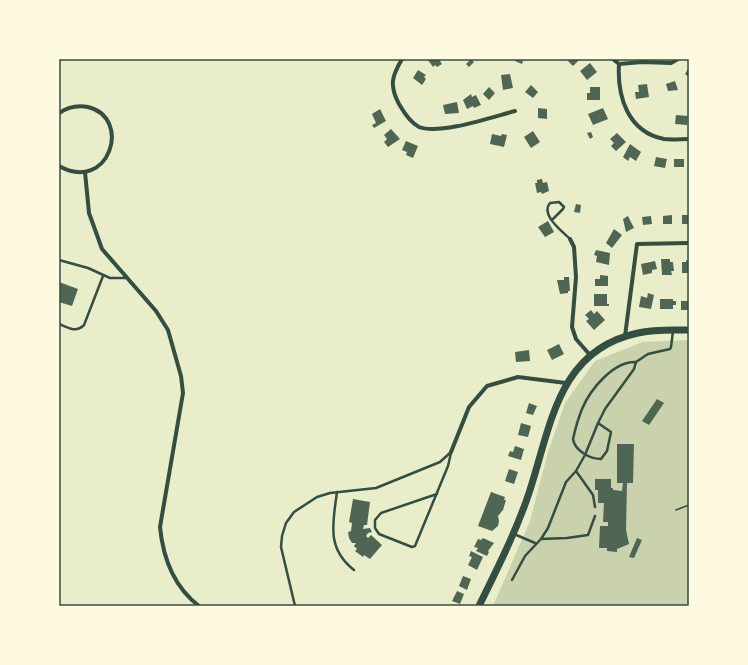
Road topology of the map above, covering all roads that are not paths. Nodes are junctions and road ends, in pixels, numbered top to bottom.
1 (402, 59) edge
2 (613, 59) edge
3 (678, 59) edge
4 (618, 64) junction
5 (515, 111) dead end
6 (59, 113) edge
7 (689, 139) edge
8 (59, 166) edge
9 (86, 172) junction
10 (552, 220) junction
11 (570, 238) joint
12 (689, 243) edge
13 (59, 260) edge
14 (103, 276) junction
15 (128, 278) junction
16 (59, 324) edge
17 (673, 330) junction
18 (689, 330) edge
19 (625, 336) junction
20 (590, 355) junction
21 (636, 362) junction
22 (566, 383) junction
23 (598, 423) junction
24 (452, 452) junction
25 (585, 455) junction
26 (576, 471) junction
27 (337, 492) junction
28 (437, 494) junction
29 (595, 507) dead end
30 (595, 516) dead end
31 (513, 534) junction
32 (541, 539) junction
33 (536, 543) junction
34 (354, 570) dead end
35 (512, 580) dead end
36 (199, 606) edge
37 (295, 606) edge
38 (479, 606) edge

1 - 5 street
2 - 4 street
3 - 4 street
4 - 7 street
6 - 9 street
8 - 9 street
9 - 15 street
10 - 10 lane
10 - 11 lane
11 - 20 street
12 - 19 street
13 - 14 lane
14 - 15 lane
14 - 16 lane
15 - 36 street
17 - 18 main road
17 - 19 main road
17 - 21 lane
19 - 20 main road
20 - 22 main road
21 - 23 lane
21 - 25 lane
22 - 24 street
22 - 31 main road
23 - 25 lane
23 - 25 lane
24 - 27 lane
24 - 28 lane
25 - 26 lane
26 - 29 lane
26 - 32 lane
27 - 34 lane
27 - 37 lane
28 - 28 lane
30 - 32 lane
31 - 33 lane
31 - 38 main road
32 - 33 lane
33 - 35 lane

